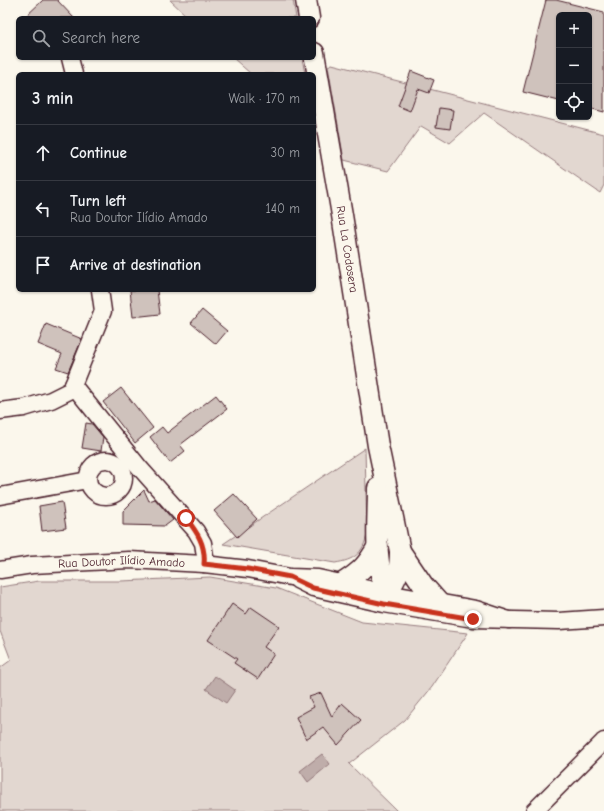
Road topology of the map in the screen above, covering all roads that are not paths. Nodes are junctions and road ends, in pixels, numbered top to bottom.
1 (306, 0) edge
2 (309, 16) edge
3 (70, 60) edge
4 (315, 60) edge
5 (74, 72) edge
6 (100, 292) edge
7 (73, 385) junction
8 (0, 410) edge
9 (378, 446) junction
10 (88, 480) dead end
11 (0, 496) edge
12 (378, 546) junction
13 (400, 551) junction
14 (204, 564) junction
15 (0, 570) edge
16 (290, 577) junction
17 (343, 583) junction
18 (385, 598) junction
19 (438, 602) junction
20 (604, 618) edge
21 (509, 620) junction
22 (604, 741) edge
23 (534, 811) edge

1 - 2 main road
3 - 5 street
4 - 9 main road, Rua La Codosera
6 - 7 street
7 - 8 street
7 - 14 street
9 - 12 main road
9 - 13 main road
10 - 11 street
12 - 17 main road
12 - 18 main road
13 - 18 main road
13 - 19 main road
14 - 15 street, Rua Doutor Ilídio Amado
14 - 16 street, Rua Doutor Ilídio Amado
16 - 17 street, Rua Doutor Ilídio Amado
16 - 18 street, Rua Doutor Ilídio Amado
17 - 18 street, Rua Doutor Ilídio Amado
18 - 19 street, Rua Doutor Ilídio Amado
18 - 21 street, Rua Doutor Ilídio Amado
19 - 21 street, Rua Doutor Ilídio Amado
20 - 21 street, Rua Doutor Ilídio Amado
22 - 23 street

